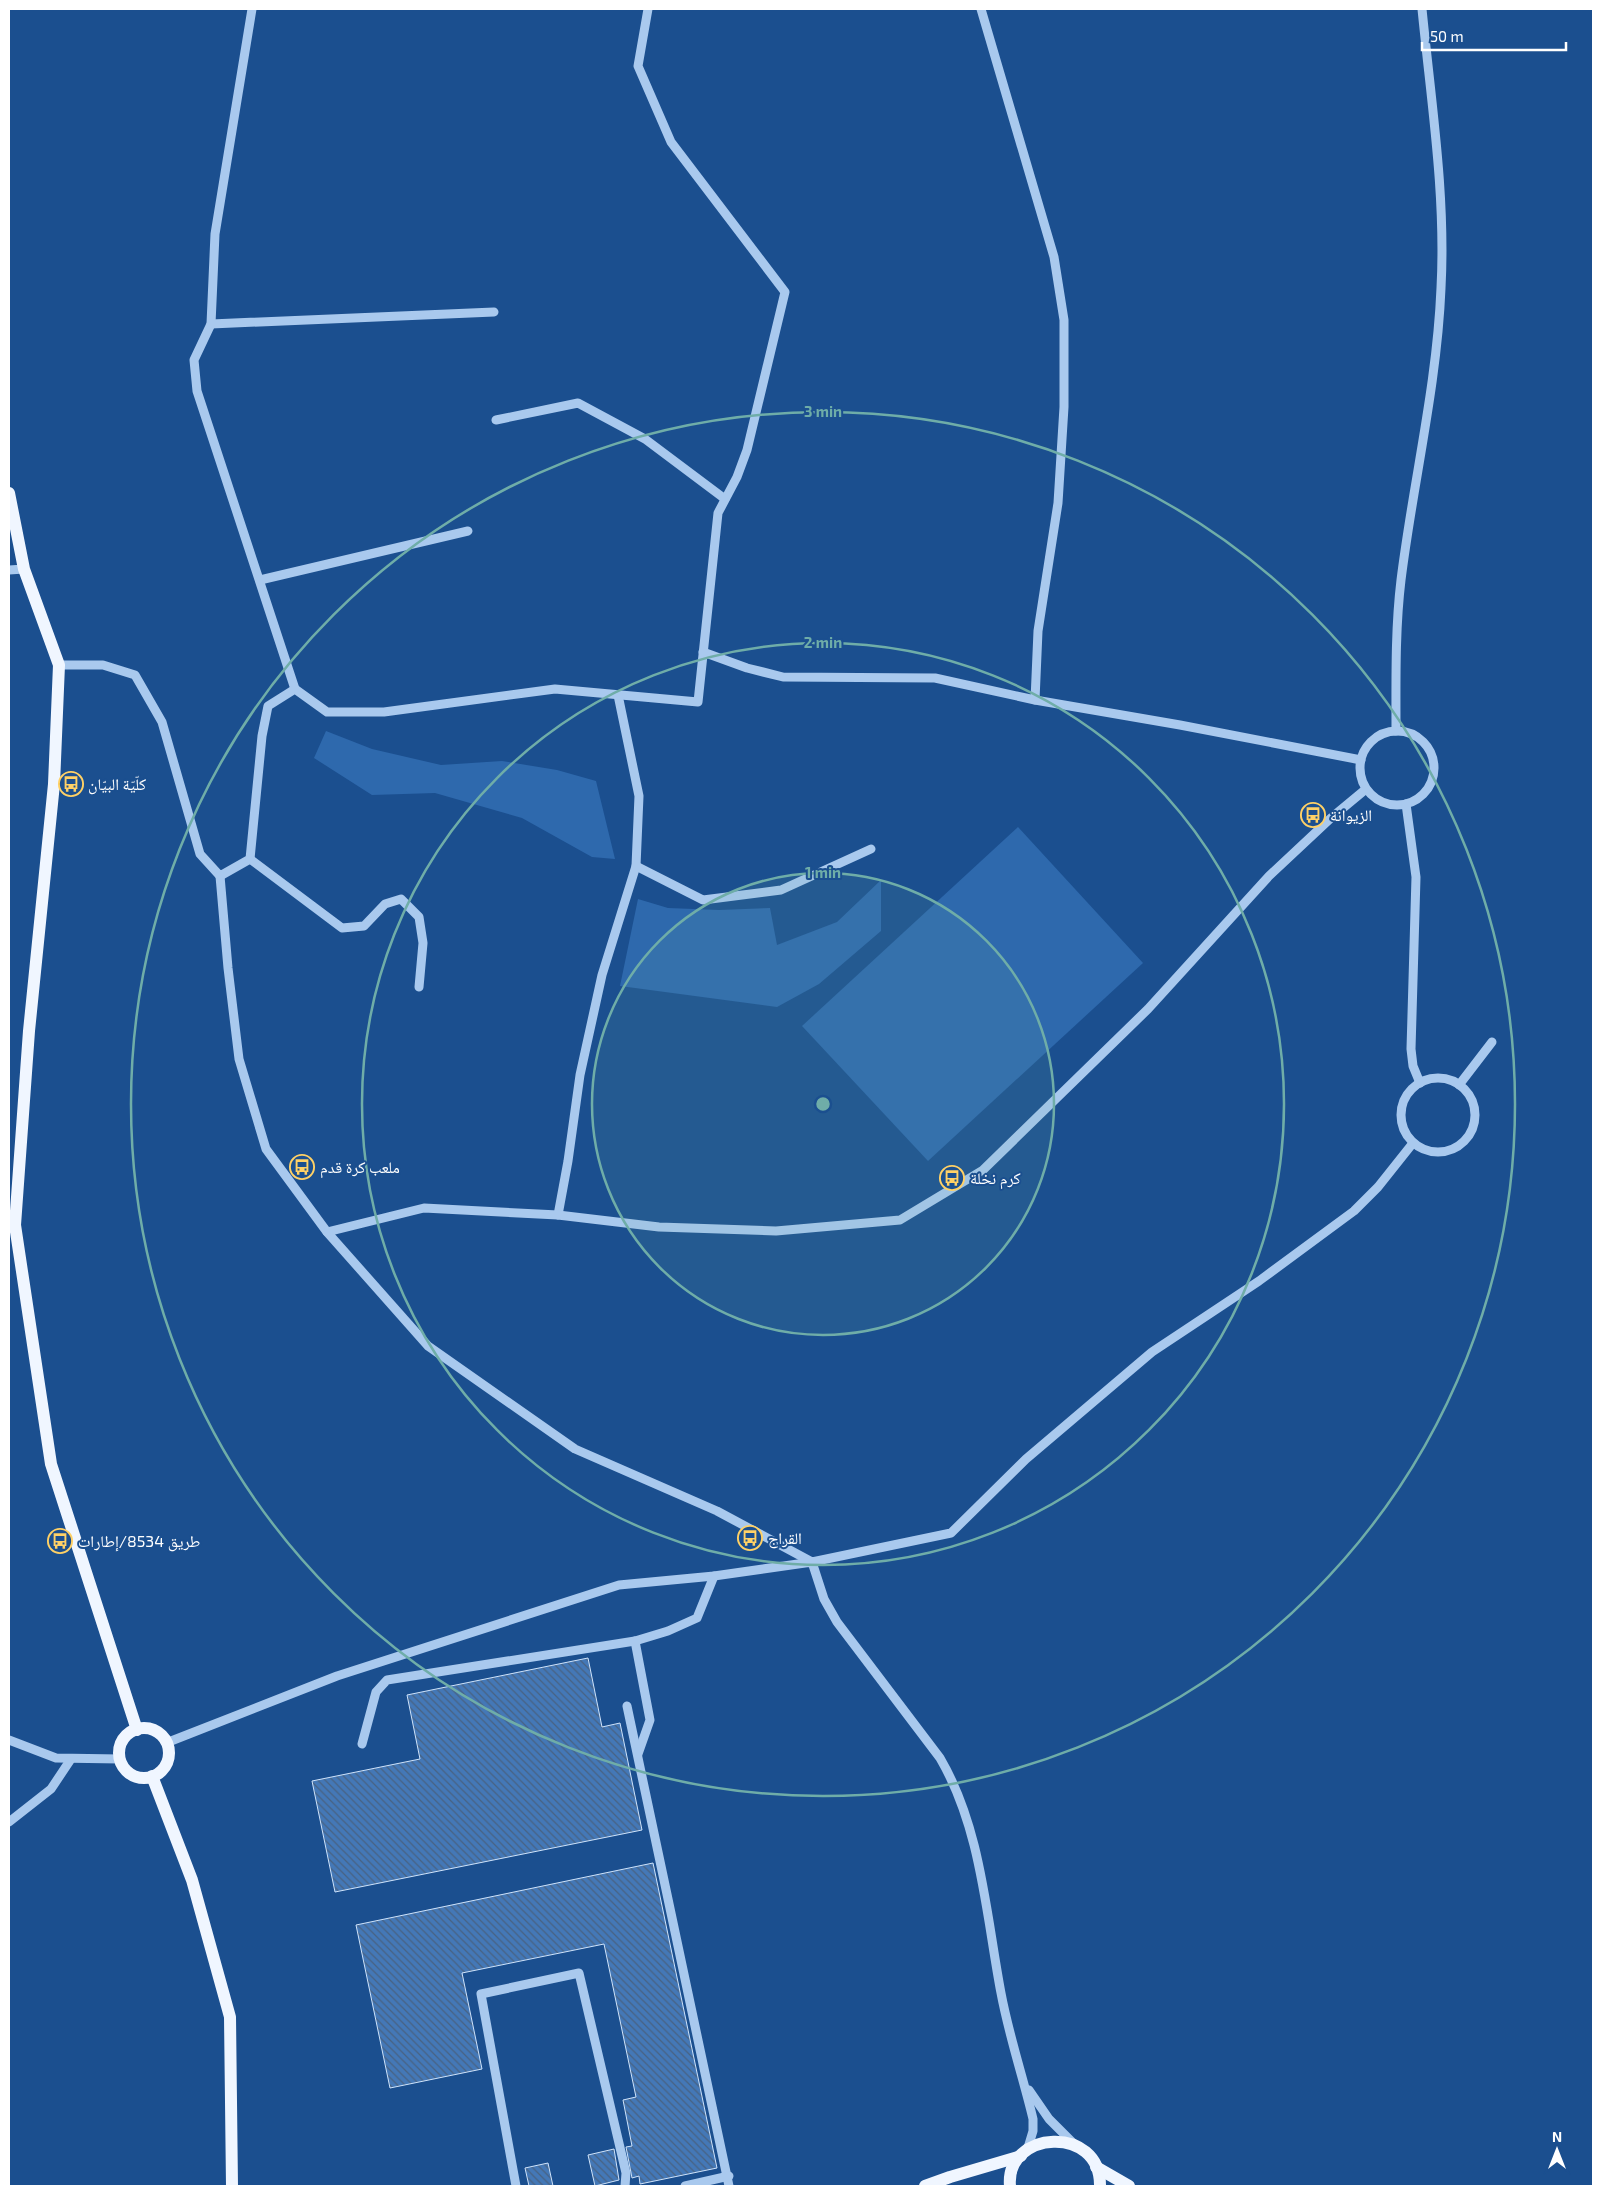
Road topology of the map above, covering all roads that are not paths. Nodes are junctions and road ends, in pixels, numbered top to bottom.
1 (252, 9) edge
2 (648, 9) edge
3 (981, 9) edge
4 (1422, 9) edge
5 (494, 312) dead end
6 (211, 324) junction
7 (496, 420) dead end
8 (9, 493) edge
9 (725, 499) junction
10 (468, 531) dead end
11 (24, 569) junction
12 (9, 570) edge
13 (260, 580) junction
14 (703, 652) junction
15 (60, 665) junction
16 (295, 689) junction
17 (618, 695) junction
18 (1035, 700) junction
19 (1396, 731) junction
20 (1361, 760) junction
21 (1366, 789) junction
22 (1406, 804) junction
23 (871, 849) dead end
24 (250, 859) junction
25 (636, 866) junction
26 (220, 876) junction
27 (419, 986) dead end
28 (1492, 1042) dead end
29 (1420, 1083) junction
30 (1459, 1085) junction
31 (1413, 1143) junction
32 (558, 1215) junction
33 (327, 1232) junction
34 (812, 1562) junction
35 (714, 1576) junction
36 (635, 1641) junction
37 (627, 1706) dead end
38 (137, 1730) junction
39 (9, 1740) edge
40 (166, 1743) junction
41 (362, 1744) dead end
42 (638, 1755) junction
43 (71, 1759) junction
44 (120, 1759) junction
45 (152, 1776) junction
46 (9, 1822) edge
47 (1023, 2079) junction
48 (231, 2120) junction
49 (1076, 2146) junction
50 (1024, 2153) junction
51 (1096, 2167) junction
52 (729, 2176) junction
53 (224, 2186) edge
54 (232, 2186) edge
55 (516, 2186) edge
56 (625, 2186) edge
57 (685, 2186) edge
58 (729, 2186) edge
59 (925, 2186) edge
60 (1010, 2186) edge
61 (1100, 2186) edge
62 (1129, 2186) edge

1 - 6 street
2 - 9 street
3 - 18 street
4 - 19 street
5 - 6 street
6 - 13 street
7 - 9 street
8 - 11 main road
9 - 14 street
10 - 13 street
11 - 12 street
11 - 15 main road
13 - 16 street
14 - 17 street
14 - 18 street
15 - 26 street
15 - 38 main road
16 - 17 street
16 - 24 street
17 - 25 street
18 - 20 street
19 - 20 street
19 - 22 street
20 - 21 street
21 - 22 street
21 - 32 street
22 - 29 street
23 - 25 street
24 - 26 street
24 - 27 street
25 - 32 street
26 - 33 street
28 - 30 street
29 - 30 street
29 - 31 street
30 - 31 street
31 - 34 street
32 - 33 street
33 - 34 street
34 - 35 street
34 - 47 street
35 - 36 street
35 - 40 street
36 - 41 street
36 - 42 street
37 - 42 street
38 - 40 main road
38 - 44 main road
39 - 43 street
40 - 45 main road
42 - 52 street
43 - 44 street
43 - 46 street
44 - 45 main road
45 - 48 main road
47 - 49 street
47 - 50 street
48 - 53 main road
48 - 54 main road
49 - 50 main road
49 - 51 main road
50 - 59 main road
50 - 60 main road
51 - 61 main road
51 - 62 main road
52 - 57 street
52 - 58 street
55 - 56 street

